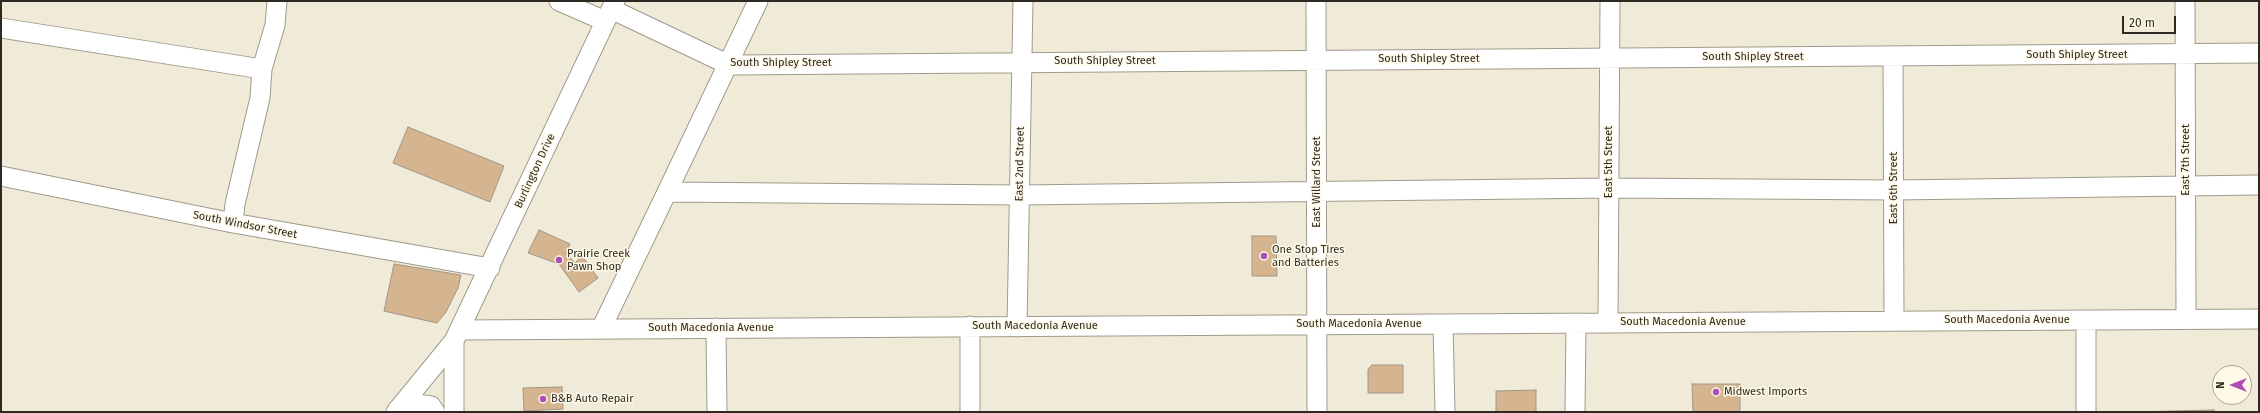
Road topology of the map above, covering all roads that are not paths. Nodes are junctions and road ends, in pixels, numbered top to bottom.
1 (277, 1) edge
2 (558, 1) edge
3 (758, 1) edge
4 (1023, 1) edge
5 (1316, 1) edge
6 (1610, 1) edge
7 (2185, 1) edge
8 (610, 10) edge
9 (1, 28) edge
10 (2259, 53) edge
11 (2186, 54) junction
12 (1893, 56) junction
13 (1610, 58) junction
14 (1317, 60) junction
15 (1021, 61) junction
16 (728, 64) junction
17 (262, 68) junction
18 (1, 176) edge
19 (2259, 185) edge
20 (2186, 186) junction
21 (1609, 188) junction
22 (1895, 190) junction
23 (667, 192) junction
24 (1317, 192) junction
25 (1019, 195) junction
26 (233, 223) junction
27 (490, 268) junction
28 (2259, 318) edge
29 (2186, 319) junction
30 (1894, 320) junction
31 (2086, 320) junction
32 (1576, 323) junction
33 (1608, 323) junction
34 (1317, 324) junction
35 (1443, 324) junction
36 (970, 326) junction
37 (1018, 327) junction
38 (716, 328) junction
39 (602, 329) junction
40 (457, 335) junction
41 (397, 411) edge
42 (435, 412) edge
43 (454, 412) edge
44 (717, 412) edge
45 (970, 412) edge
46 (1317, 412) edge
47 (1444, 412) edge
48 (1575, 412) edge
49 (2086, 412) edge

1 - 17 street
2 - 8 street, South Shipley Street
3 - 16 street
4 - 15 street, East 2nd Street
5 - 14 street, East Willard Street
6 - 13 street, East 5th Street
7 - 11 street, East 7th Street
8 - 16 street, South Shipley Street
8 - 27 street, Burlington Drive
9 - 17 street
10 - 11 street, South Shipley Street
11 - 12 street, South Shipley Street
11 - 20 street, East 7th Street
12 - 13 street, South Shipley Street
12 - 22 street, East 6th Street
13 - 14 street, South Shipley Street
13 - 21 street, East 5th Street
14 - 15 street, South Shipley Street
14 - 24 street, East Willard Street
15 - 16 street, South Shipley Street
15 - 25 street, East 2nd Street
16 - 23 street
17 - 26 street
18 - 26 street, South Windsor Street
19 - 20 street
20 - 22 street
20 - 29 street, East 7th Street
21 - 22 street
21 - 24 street
21 - 33 street, East 5th Street
22 - 30 street, East 6th Street
23 - 25 street
23 - 39 street
24 - 25 street
24 - 34 street, East Willard Street
25 - 37 street, East 2nd Street
26 - 27 street, South Windsor Street
27 - 40 street, Burlington Drive
28 - 29 street, South Macedonia Avenue
29 - 31 street, South Macedonia Avenue
30 - 31 street, South Macedonia Avenue
30 - 33 street, South Macedonia Avenue
31 - 49 street
32 - 33 street, South Macedonia Avenue
32 - 35 street, South Macedonia Avenue
32 - 48 street
34 - 35 street, South Macedonia Avenue
34 - 37 street, South Macedonia Avenue
34 - 46 street, East Willard Street
35 - 47 street
36 - 37 street, South Macedonia Avenue
36 - 38 street, South Macedonia Avenue
36 - 45 street
38 - 39 street, South Macedonia Avenue
38 - 44 street
39 - 40 street, South Macedonia Avenue
40 - 41 street
40 - 43 street
41 - 42 street

